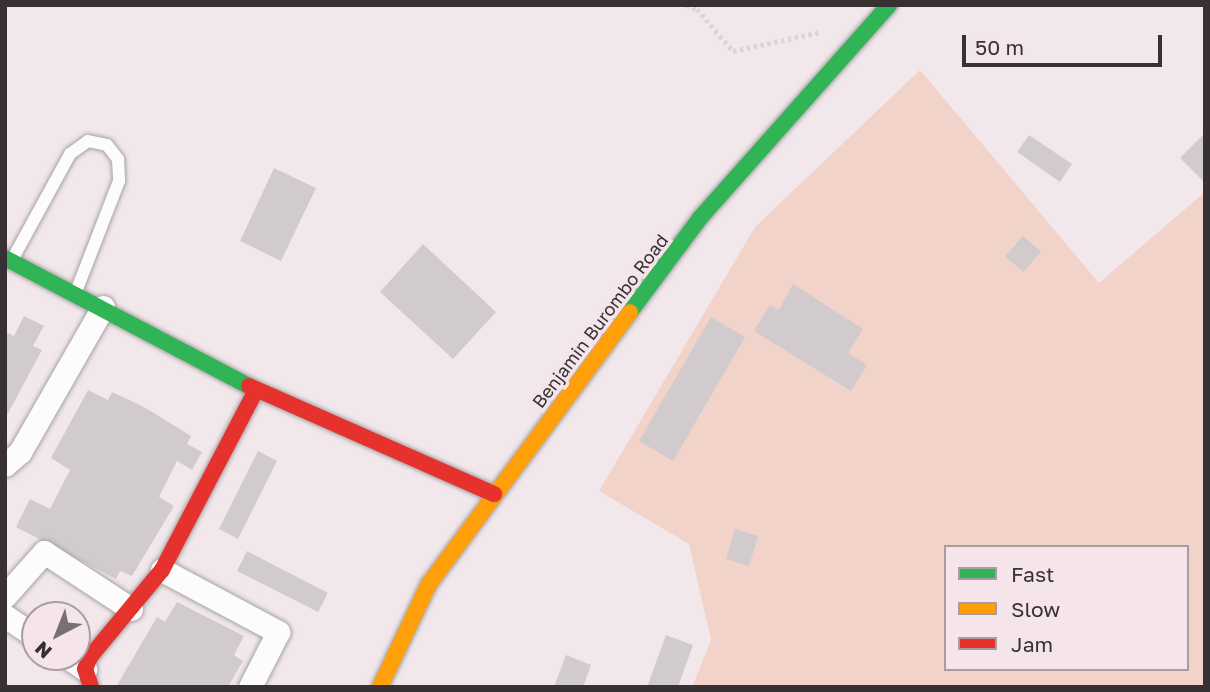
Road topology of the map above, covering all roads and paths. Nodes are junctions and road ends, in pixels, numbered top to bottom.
1 (686, 5) edge
2 (889, 5) edge
3 (856, 35) junction
4 (8, 260) edge
5 (76, 293) junction
6 (103, 307) junction
7 (256, 390) junction
8 (5, 465) edge
9 (494, 494) junction
10 (162, 570) junction
11 (5, 596) edge
12 (131, 609) junction
13 (5, 616) edge
14 (21, 627) edge
15 (91, 659) edge
16 (385, 685) edge
17 (250, 687) edge

1 - 3 path
2 - 3 street, Benjamin Burombo Road
3 - 9 street, Benjamin Burombo Road
4 - 5 street
4 - 5 lane
5 - 6 street
6 - 7 street
6 - 8 street
7 - 9 street
7 - 10 street
9 - 16 street, Benjamin Burombo Road
10 - 12 street
10 - 17 street
11 - 12 street
12 - 15 street
13 - 14 street

